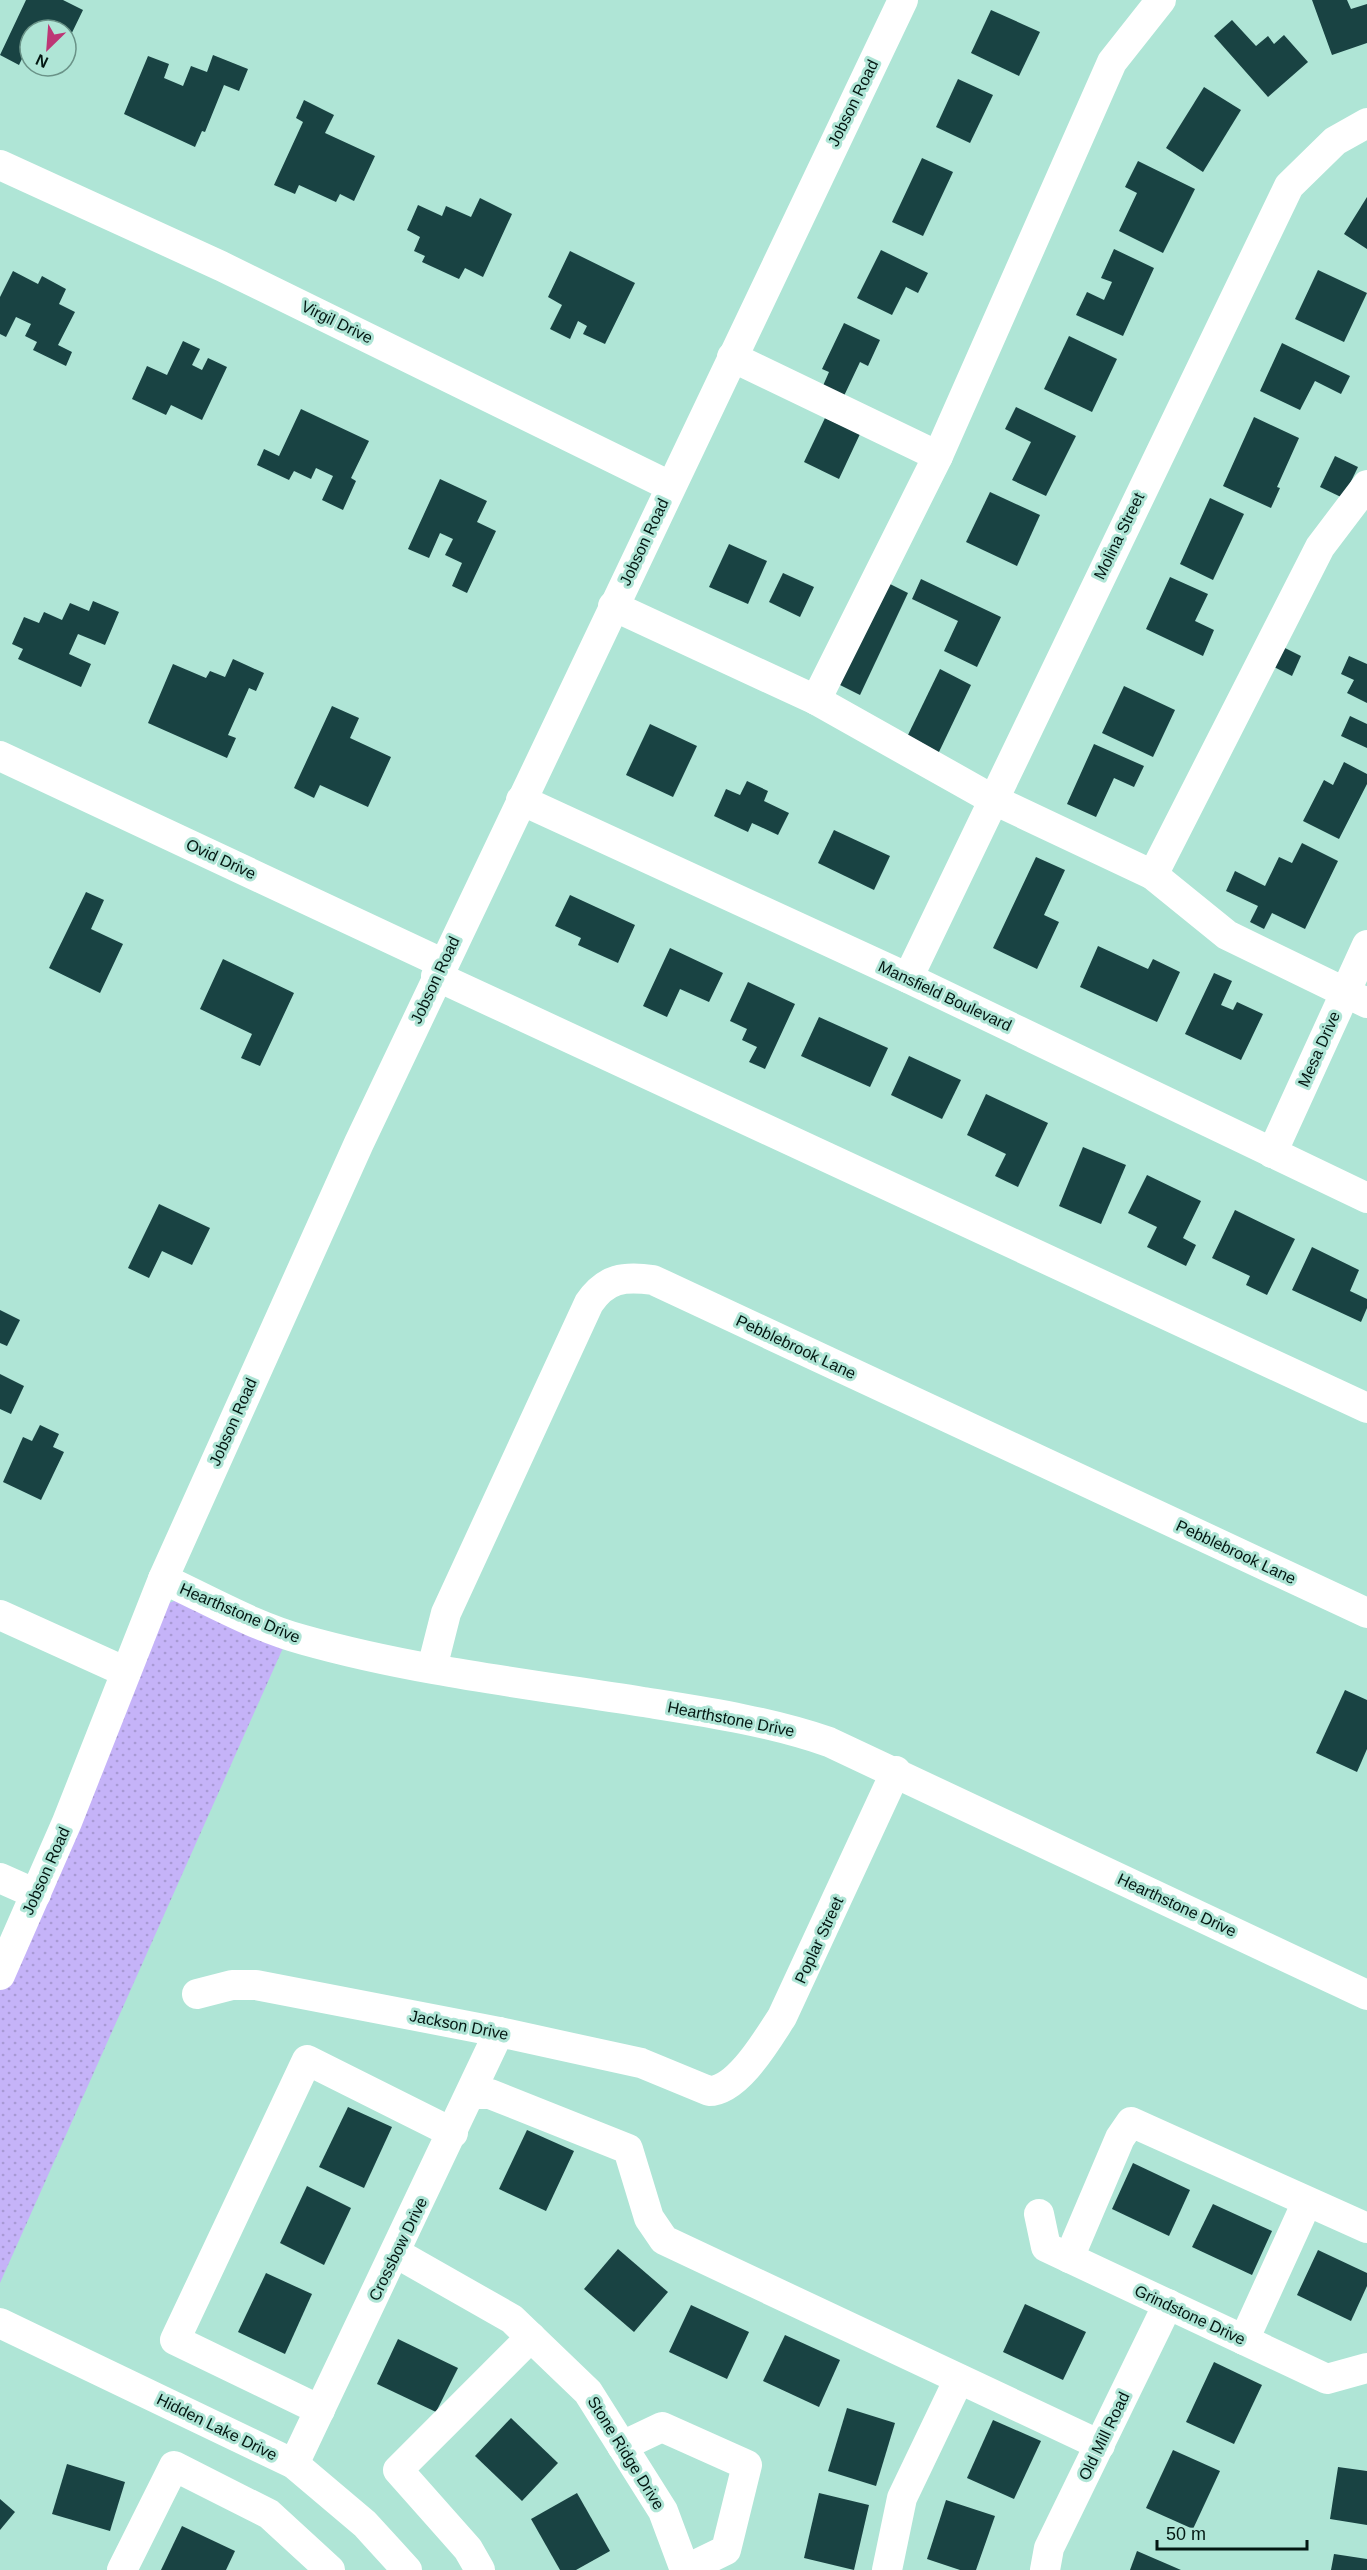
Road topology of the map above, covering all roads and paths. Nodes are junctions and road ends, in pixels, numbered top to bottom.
1 (903, 0) edge
2 (1161, 0) edge
3 (1367, 123) edge
4 (0, 165) edge
5 (732, 357) junction
6 (938, 456) junction
7 (1367, 484) edge
8 (670, 486) junction
9 (613, 606) junction
10 (816, 700) junction
11 (0, 756) edge
12 (992, 799) junction
13 (521, 800) junction
14 (1153, 875) junction
15 (1367, 945) edge
16 (440, 969) junction
17 (908, 978) junction
18 (1355, 998) edge
19 (1272, 1153) junction
20 (1367, 1198) edge
21 (1367, 1408) edge
22 (163, 1580) junction
23 (1367, 1613) edge
24 (0, 1615) edge
25 (432, 1668) junction
26 (126, 1672) junction
27 (896, 1771) junction
28 (0, 1878) edge
29 (36, 1894) junction
30 (0, 1975) edge
31 (196, 1994) dead end
32 (1367, 1995) edge
33 (500, 2032) junction
34 (718, 2091) joint
35 (472, 2094) junction
36 (453, 2133) junction
37 (1307, 2202) junction
38 (1039, 2214) dead end
39 (1367, 2228) edge
40 (396, 2253) junction
41 (1069, 2258) junction
42 (1168, 2304) junction
43 (0, 2322) edge
44 (531, 2337) junction
45 (1244, 2340) junction
46 (1367, 2368) edge
47 (959, 2379) junction
48 (320, 2410) junction
49 (1100, 2445) junction
50 (622, 2446) junction
51 (294, 2464) junction
52 (122, 2570) edge
53 (330, 2570) edge
54 (407, 2570) edge
55 (480, 2570) edge
56 (685, 2570) edge
57 (886, 2570) edge
58 (1045, 2570) edge

1 - 5 street, Jobson Road
2 - 6 street
3 - 12 street, Molina Street
4 - 8 street, Virgil Drive
5 - 6 street
5 - 8 street, Jobson Road
6 - 10 street
7 - 14 street
8 - 9 street, Jobson Road
9 - 10 street
9 - 13 street, Jobson Road
10 - 12 street
11 - 16 street, Ovid Drive
12 - 14 street
12 - 17 street, Molina Street
13 - 16 street, Jobson Road
13 - 17 street, Mansfield Boulevard
14 - 18 street
15 - 18 street, Mesa Drive
16 - 21 street, Ovid Drive
16 - 22 street, Jobson Road
17 - 19 street, Mansfield Boulevard
18 - 19 street, Mesa Drive
19 - 20 street, Mansfield Boulevard
22 - 25 street, Hearthstone Drive
22 - 26 street, Jobson Road
23 - 25 street, Pebblebrook Lane
24 - 26 street
25 - 27 street, Hearthstone Drive
26 - 29 street, Jobson Road
27 - 32 street, Hearthstone Drive
27 - 34 street, Poplar Street
28 - 29 street
29 - 30 street, Jobson Road
31 - 33 street, Jackson Drive
33 - 34 street, Jackson Drive
33 - 35 street, Crossbow Drive
35 - 36 street, Crossbow Drive
35 - 47 street
36 - 40 street, Crossbow Drive
36 - 48 street
37 - 39 street
37 - 41 street
37 - 45 street
38 - 41 street, Grindstone Drive
40 - 44 street, Stone Ridge Drive
40 - 48 street, Crossbow Drive
41 - 42 street, Grindstone Drive
42 - 45 street, Grindstone Drive
42 - 49 street, Old Mill Road
43 - 51 street, Hidden Lake Drive
44 - 50 street, Stone Ridge Drive
44 - 55 street
45 - 46 street, Grindstone Drive
47 - 49 street
47 - 57 street
48 - 51 street, Crossbow Drive
49 - 58 street, Old Mill Road
50 - 56 street, Stone Ridge Drive
50 - 56 street
51 - 54 street, Hidden Lake Drive
52 - 53 street

